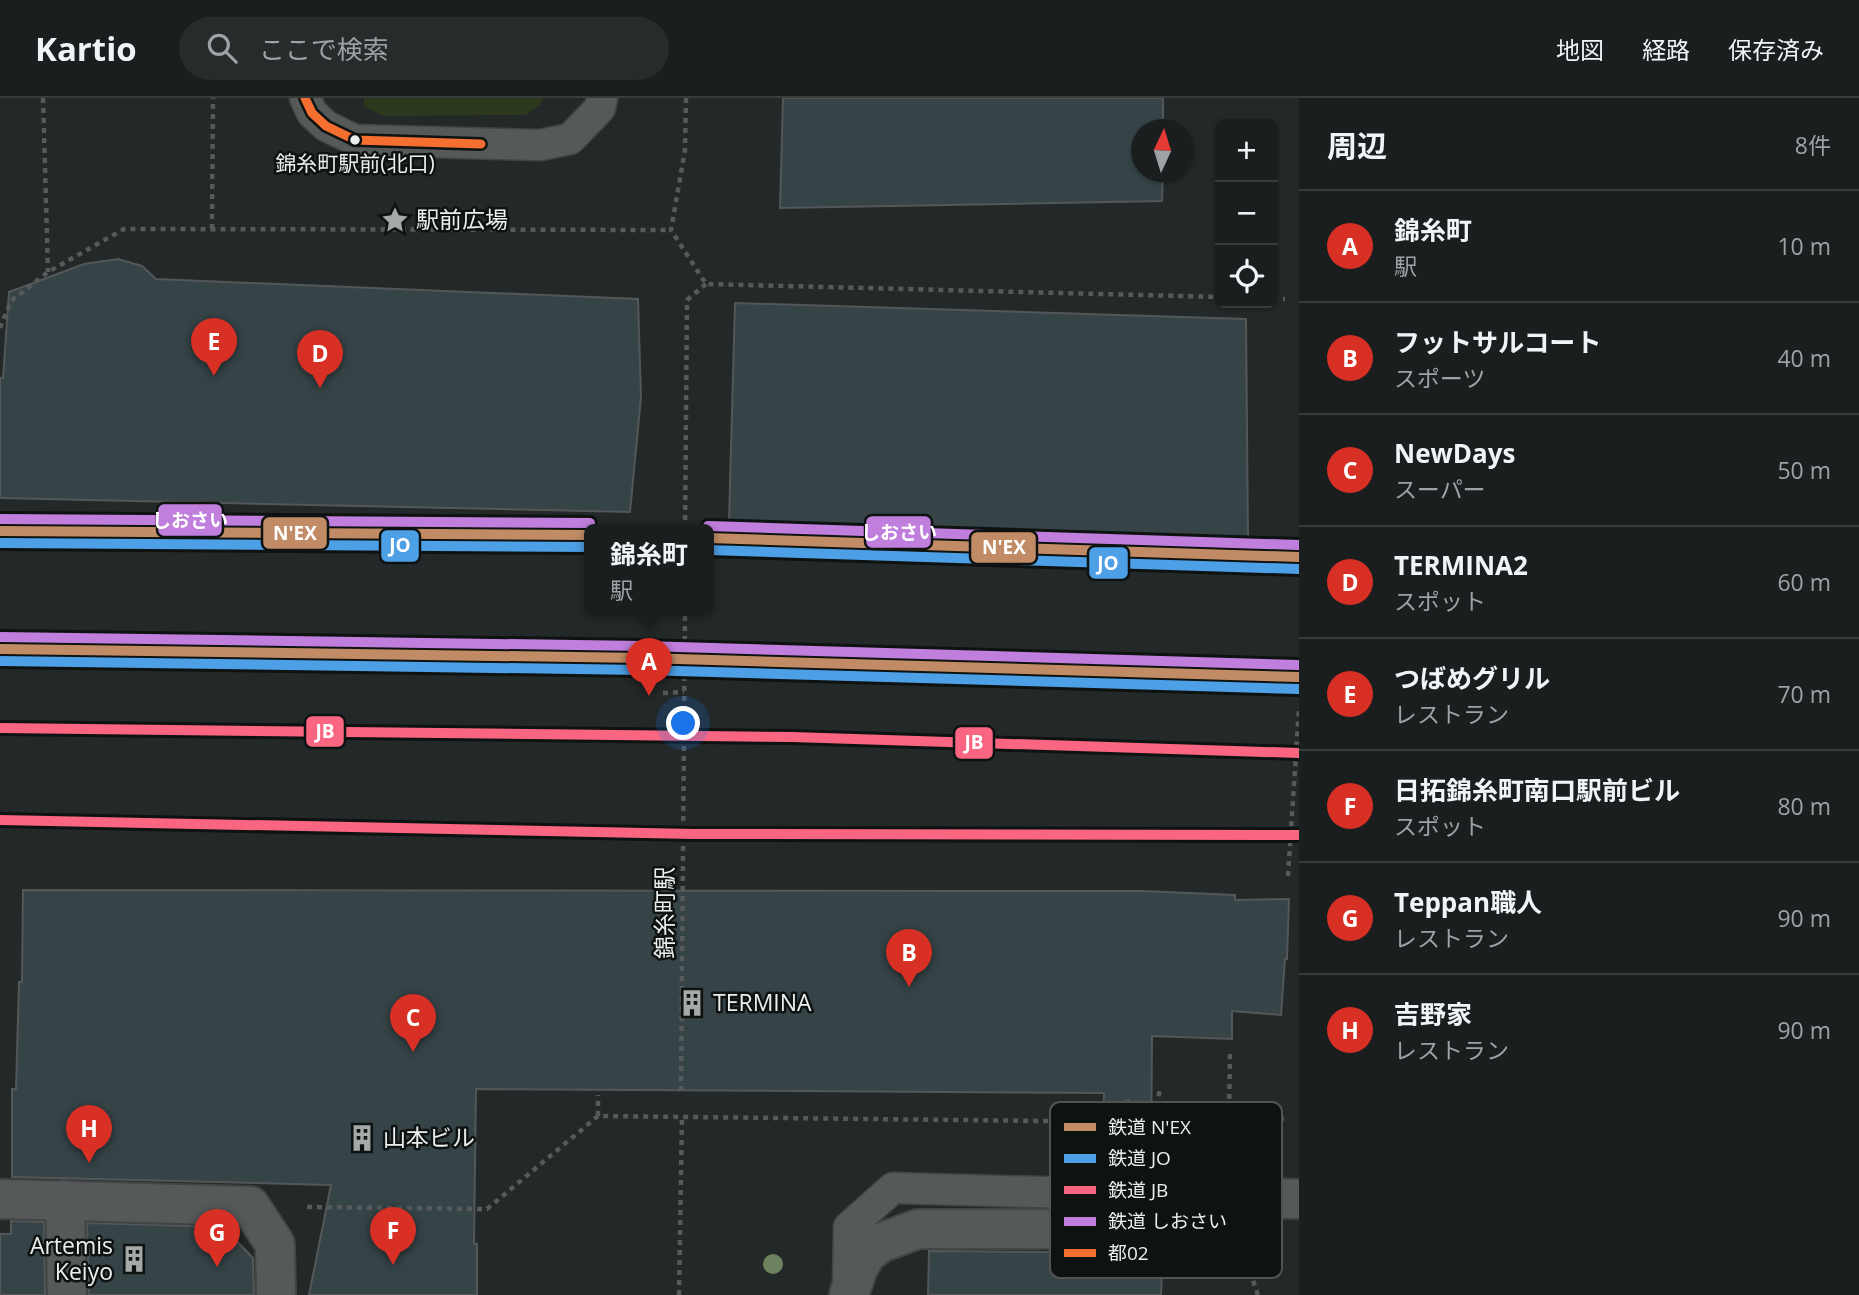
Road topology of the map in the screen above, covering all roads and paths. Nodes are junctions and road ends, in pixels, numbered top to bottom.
1 (43, 98) edge
2 (213, 98) edge
3 (304, 98) edge
4 (602, 98) edge
5 (686, 98) edge
6 (212, 229) junction
7 (671, 230) junction
8 (48, 272) junction
9 (706, 284) junction
10 (1215, 297) edge
11 (1278, 299) edge
12 (1285, 299) dead end
13 (0, 328) edge
14 (685, 524) edge
15 (685, 615) edge
16 (684, 692) junction
17 (663, 693) dead end
18 (1299, 708) edge
19 (1288, 876) dead end
20 (1230, 1054) dead end
21 (1160, 1089) dead end
22 (681, 1091) dead end
23 (598, 1095) dead end
24 (1157, 1102) edge
25 (1229, 1102) edge
26 (598, 1116) junction
27 (682, 1117) junction
28 (1282, 1119) edge
29 (1286, 1119) dead end
30 (1050, 1121) edge
31 (0, 1199) edge
32 (65, 1200) junction
33 (250, 1206) junction
34 (1050, 1229) edge
35 (1252, 1278) edge
36 (66, 1295) edge
37 (276, 1295) edge
38 (678, 1295) edge
39 (848, 1295) edge
40 (1258, 1295) edge

1 - 8 path
2 - 6 path
3 - 4 lane
5 - 7 path
6 - 7 path
6 - 8 path
7 - 9 path
8 - 13 path
9 - 10 path
9 - 14 path
11 - 12 path
15 - 16 path, 錦糸町駅
16 - 17 path
16 - 22 path, 錦糸町駅
18 - 19 path
20 - 25 path
21 - 24 path
23 - 26 path
26 - 27 path
26 - 33 path
27 - 30 path
27 - 38 path
28 - 29 path
31 - 32 street
32 - 33 street
32 - 36 street
33 - 37 street
34 - 39 street
35 - 40 path

